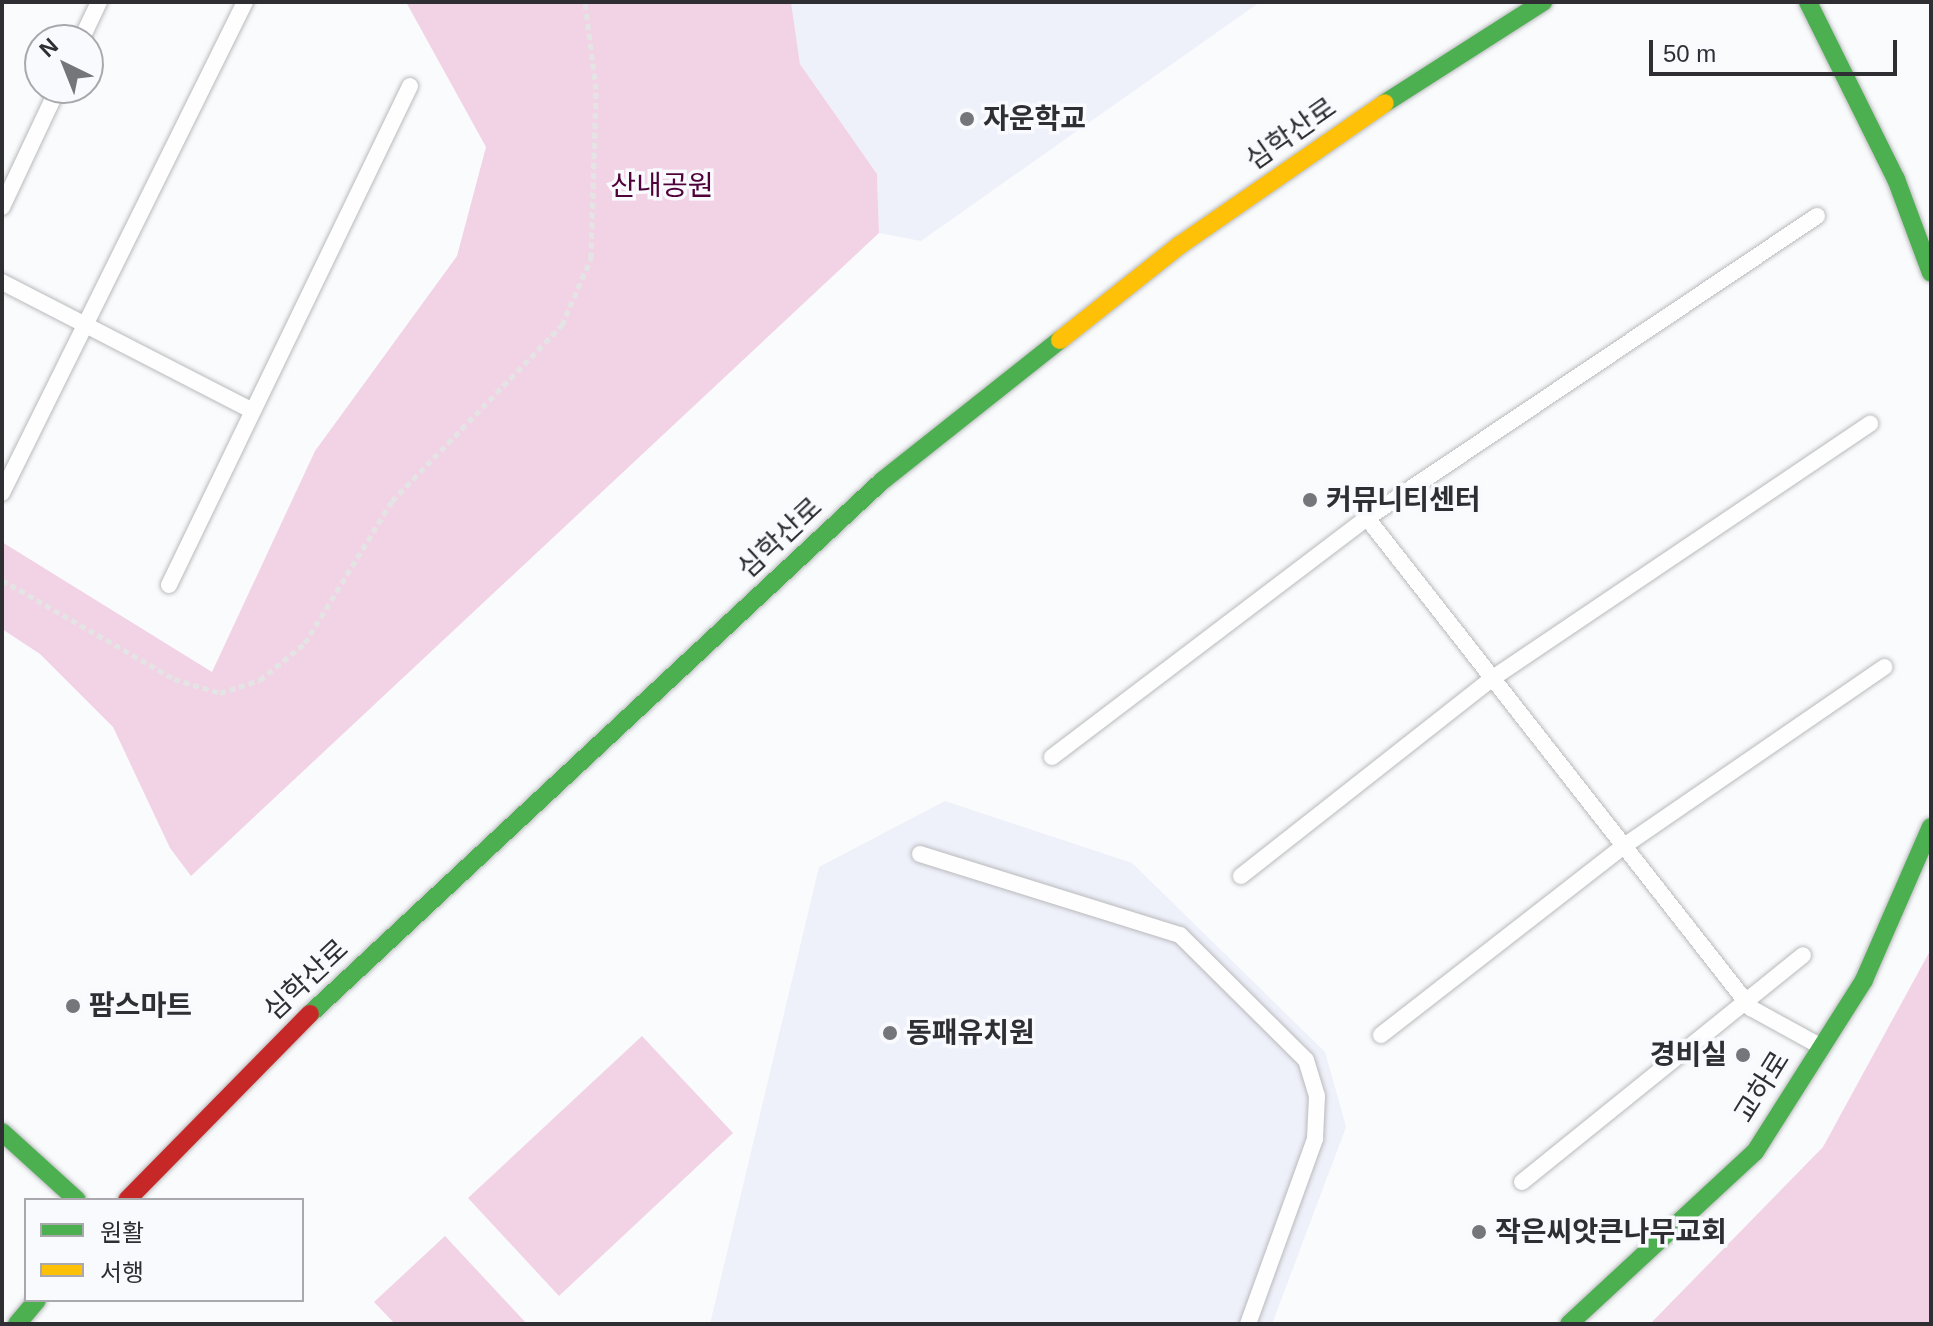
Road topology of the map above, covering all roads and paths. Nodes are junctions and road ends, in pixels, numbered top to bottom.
1 (99, 2) edge
2 (245, 2) edge
3 (585, 2) edge
4 (1543, 2) edge
5 (1808, 2) edge
6 (89, 24) edge
7 (410, 86) dead end
8 (50, 104) edge
9 (2, 207) edge
10 (1817, 216) dead end
11 (1931, 273) edge
12 (2, 282) edge
13 (87, 328) junction
14 (253, 411) junction
15 (1870, 424) dead end
16 (2, 493) edge
17 (1367, 518) junction
18 (2, 580) edge
19 (169, 585) dead end
20 (1884, 667) dead end
21 (1493, 678) junction
22 (1052, 757) dead end
23 (1931, 827) edge
24 (1624, 846) junction
25 (920, 854) dead end
26 (1241, 876) dead end
27 (1803, 955) dead end
28 (1743, 998) junction
29 (1381, 1035) dead end
30 (1822, 1046) junction
31 (2, 1132) edge
32 (1522, 1182) dead end
33 (75, 1198) edge
34 (129, 1198) edge
35 (35, 1302) edge
36 (17, 1324) edge
37 (1248, 1324) edge
38 (1569, 1324) edge

1 - 6 lane
2 - 13 lane
3 - 18 path
4 - 34 street, 심학산로
5 - 11 street
7 - 14 lane
8 - 9 lane
10 - 17 lane
12 - 13 lane
13 - 14 lane
13 - 16 lane
14 - 19 lane
15 - 21 lane
17 - 21 lane
17 - 22 lane
20 - 24 lane
21 - 24 lane
21 - 26 lane
23 - 30 street, 교하로
24 - 28 lane
24 - 29 lane
25 - 37 lane
27 - 28 lane
28 - 30 lane
28 - 32 lane
30 - 38 street, 교하로
31 - 33 street
35 - 36 street

